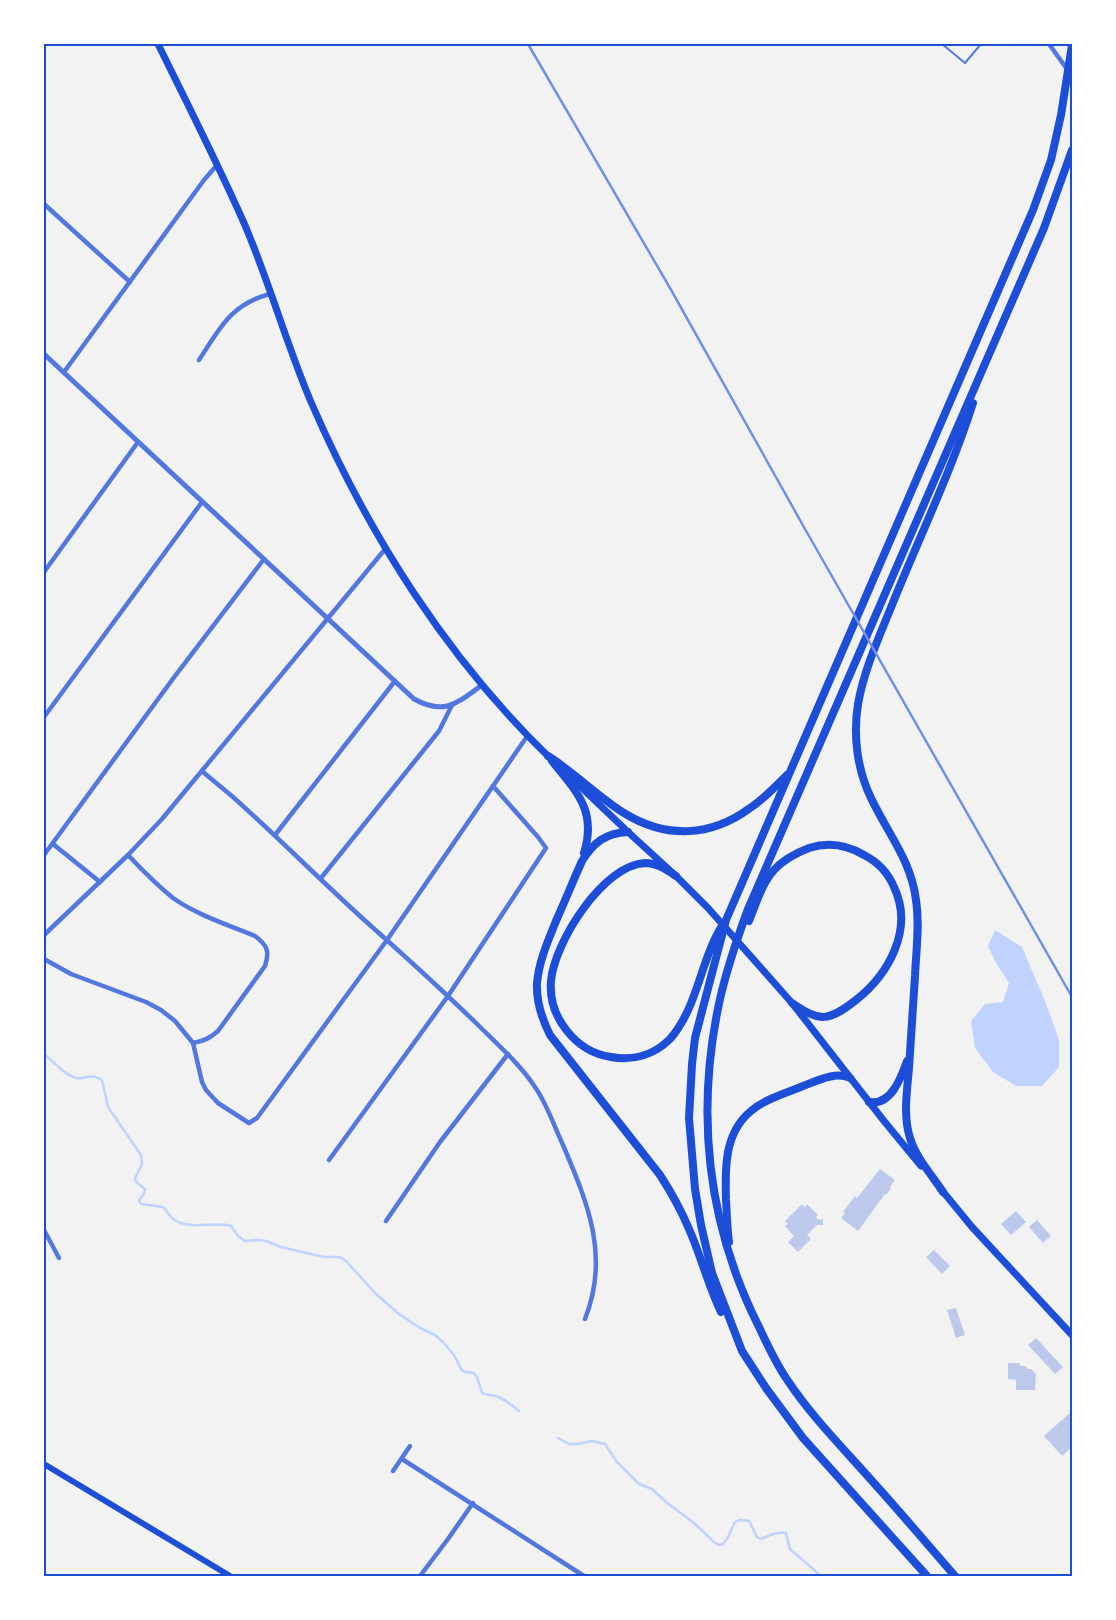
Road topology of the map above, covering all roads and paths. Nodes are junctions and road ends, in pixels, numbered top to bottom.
1 (158, 44) edge
2 (942, 44) edge
3 (981, 44) edge
4 (1049, 44) edge
5 (1072, 45) edge
6 (1072, 76) edge
7 (1072, 150) edge
8 (217, 165) junction
9 (44, 204) edge
10 (130, 282) junction
11 (270, 294) junction
12 (44, 354) edge
13 (199, 360) dead end
14 (986, 363) junction
15 (64, 372) junction
16 (138, 442) junction
17 (202, 502) junction
18 (386, 548) junction
19 (264, 559) junction
20 (44, 572) edge
21 (328, 618) junction
22 (395, 681) junction
23 (482, 684) junction
24 (452, 705) junction
25 (44, 718) edge
26 (528, 735) junction
27 (548, 756) junction
28 (203, 772) junction
29 (790, 772) junction
30 (493, 786) junction
31 (628, 832) junction
32 (275, 835) junction
33 (53, 844) junction
34 (128, 855) junction
35 (44, 856) edge
36 (582, 861) junction
37 (676, 876) junction
38 (321, 878) junction
39 (100, 882) junction
40 (726, 920) junction
41 (44, 935) edge
42 (737, 939) junction
43 (387, 940) junction
44 (44, 959) edge
45 (448, 996) junction
46 (792, 1003) junction
47 (193, 1043) junction
48 (910, 1050) junction
49 (508, 1054) junction
50 (850, 1078) junction
51 (868, 1102) junction
52 (329, 1160) dead end
53 (943, 1192) junction
54 (386, 1221) dead end
55 (44, 1230) edge
56 (59, 1258) dead end
57 (734, 1269) junction
58 (586, 1319) dead end
59 (1072, 1335) edge
60 (742, 1351) junction
61 (410, 1446) dead end
62 (402, 1459) junction
63 (44, 1464) edge
64 (393, 1471) dead end
65 (472, 1503) junction
66 (226, 1575) edge
67 (420, 1576) edge
68 (584, 1576) edge
69 (927, 1576) edge
70 (955, 1576) edge

1 - 8 main road
2 - 3 lane
4 - 6 street
5 - 29 highway
7 - 14 highway
8 - 10 street
8 - 11 main road
9 - 10 street
10 - 15 street
11 - 13 street
11 - 18 main road
12 - 15 street
14 - 42 highway
14 - 48 highway
15 - 16 street
16 - 17 street
16 - 20 street
17 - 19 street
17 - 25 street
18 - 21 street
18 - 23 main road
19 - 21 street
19 - 33 street
21 - 22 street
21 - 28 street
22 - 24 street
22 - 32 street
23 - 24 street
23 - 26 main road
24 - 38 street
26 - 27 main road
26 - 30 street
27 - 29 highway
27 - 31 main road
27 - 36 highway
28 - 32 street
28 - 34 street
29 - 40 highway
30 - 43 street
30 - 45 street
31 - 36 highway
31 - 37 main road
32 - 38 street
33 - 35 street
33 - 39 street
34 - 39 street
34 - 47 street
36 - 60 highway
37 - 40 highway
37 - 46 main road
38 - 43 street
39 - 41 street
40 - 60 highway
42 - 46 highway
42 - 57 highway
43 - 45 street
43 - 47 street
44 - 47 street
45 - 49 street
45 - 52 street
46 - 50 main road
48 - 51 highway
48 - 53 highway
49 - 54 street
49 - 58 street
50 - 51 main road
50 - 57 highway
51 - 53 main road
53 - 59 main road
55 - 56 street
57 - 70 highway
60 - 69 highway
61 - 62 street
62 - 64 street
62 - 65 street
63 - 66 main road
65 - 67 street
65 - 68 street

